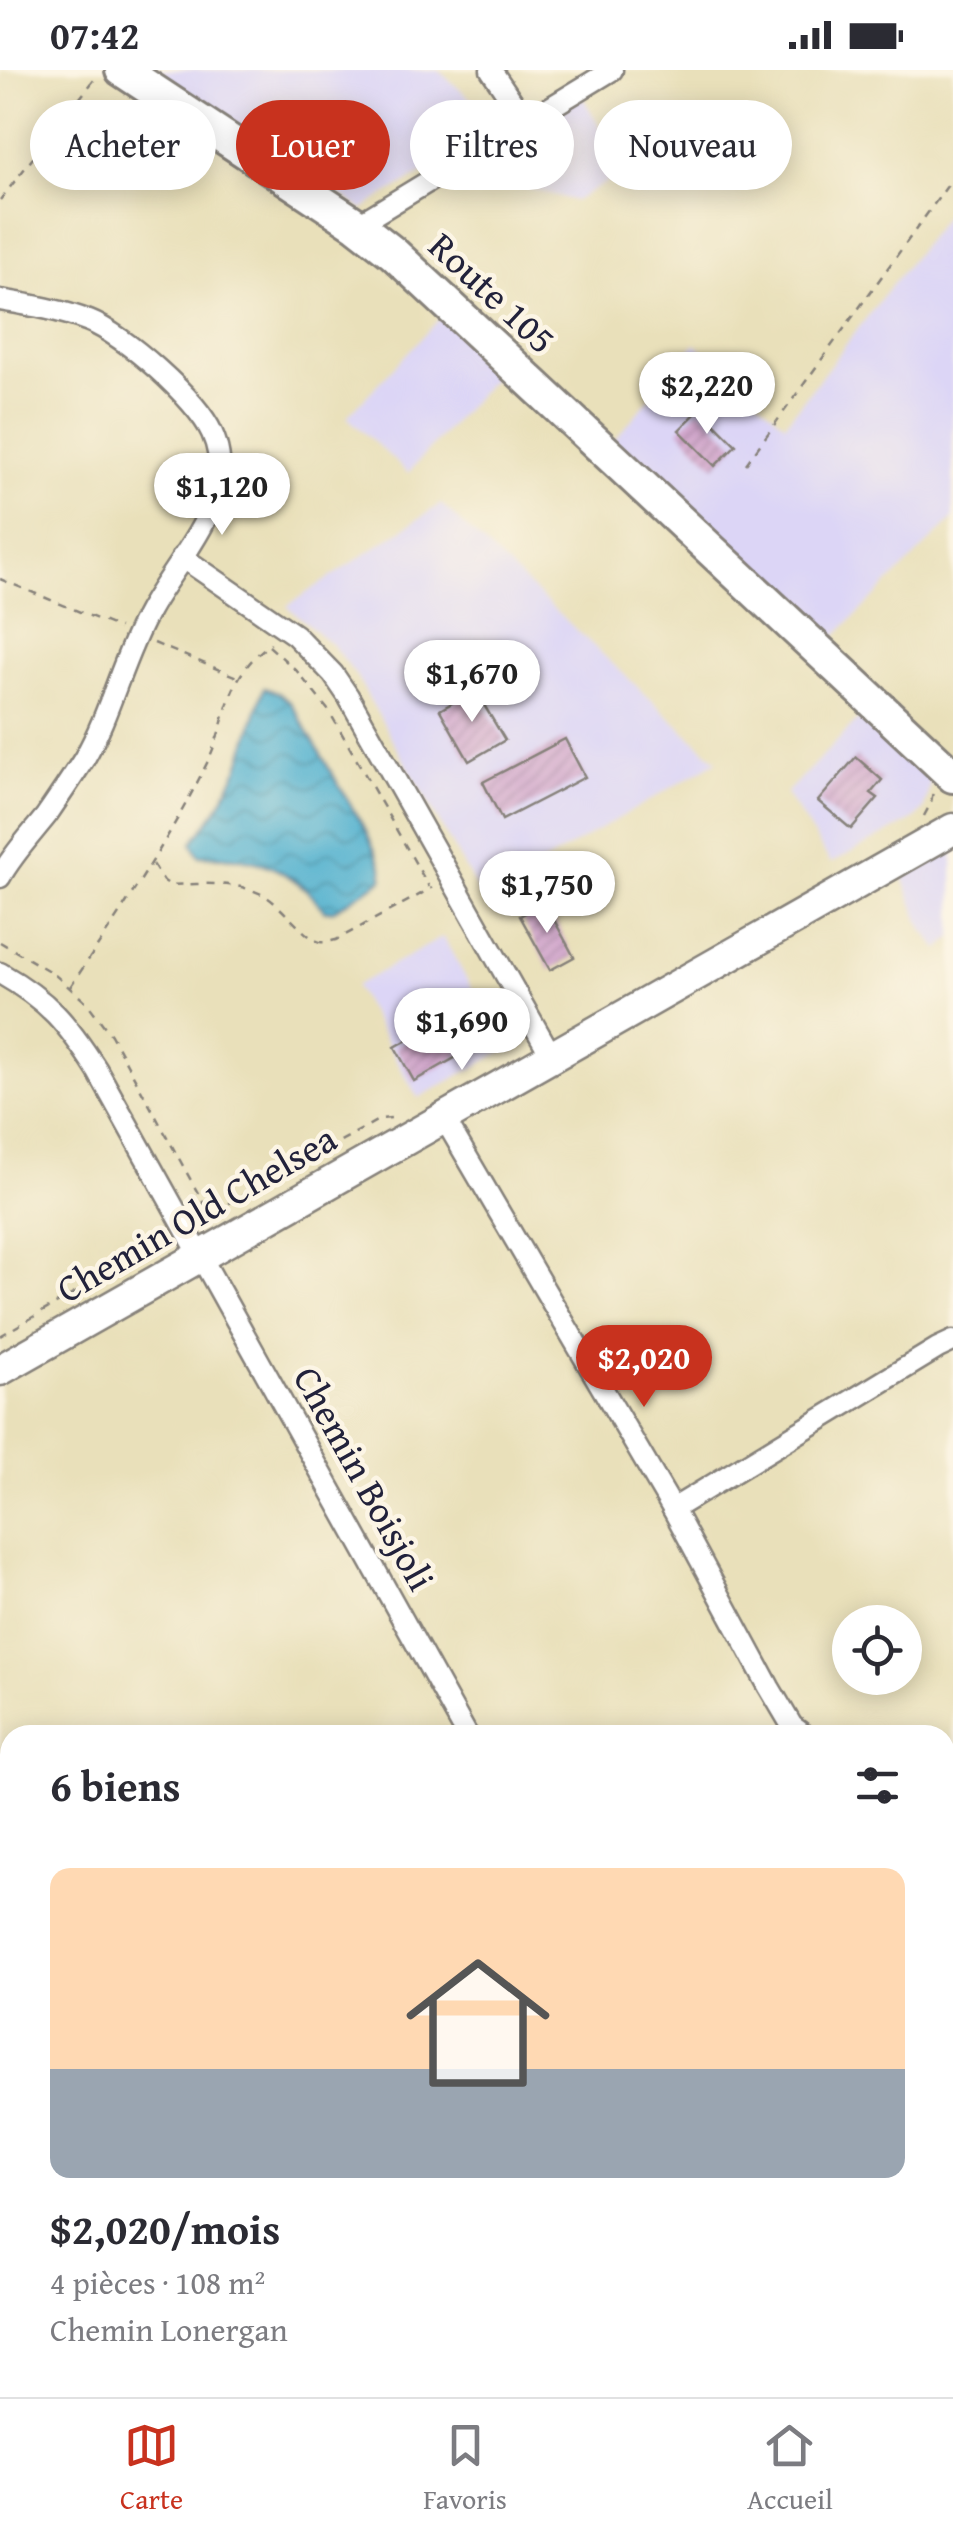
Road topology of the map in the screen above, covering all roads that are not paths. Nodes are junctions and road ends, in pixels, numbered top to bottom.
1 (122, 70) edge
2 (492, 70) edge
3 (612, 70) edge
4 (512, 100) edge
5 (562, 100) edge
6 (414, 190) edge
7 (357, 225) junction
8 (0, 300) edge
9 (182, 557) junction
10 (945, 781) edge
11 (953, 829) edge
12 (0, 877) edge
13 (0, 973) edge
14 (552, 1057) junction
15 (444, 1118) junction
16 (202, 1256) junction
17 (953, 1341) edge
18 (0, 1370) edge
19 (673, 1509) junction
20 (461, 1725) edge
21 (791, 1725) edge

1 - 7 main road, Route 105
2 - 4 street
3 - 5 street
6 - 7 street
7 - 10 main road, Route 105
8 - 9 street
9 - 12 street
9 - 14 street
11 - 14 street, Chemin Old Chelsea
13 - 16 street, Chemin Boisjoli
14 - 15 street, Chemin Old Chelsea
15 - 16 street, Chemin Old Chelsea
15 - 19 street
16 - 18 street, Chemin Old Chelsea
16 - 20 street, Chemin Boisjoli
17 - 19 street
19 - 21 street

